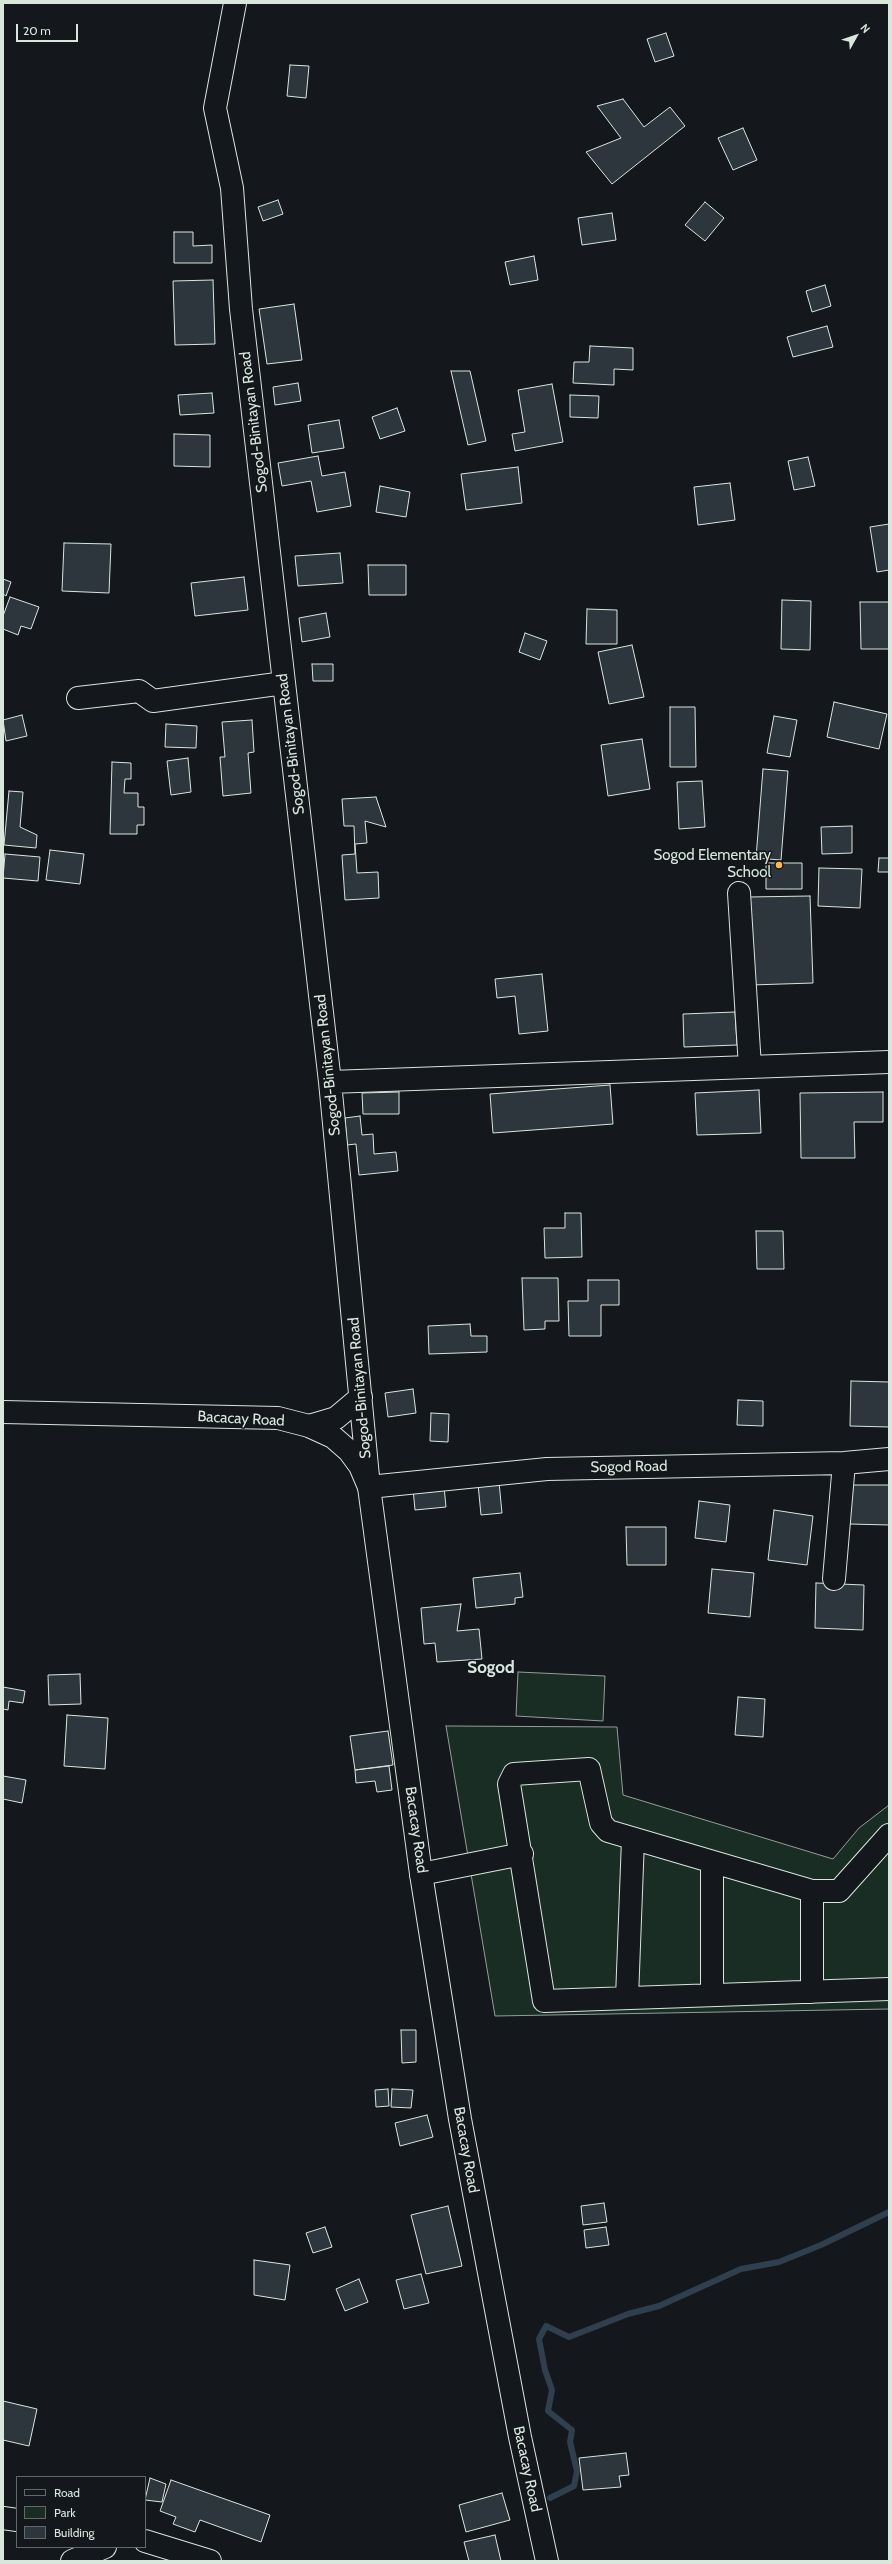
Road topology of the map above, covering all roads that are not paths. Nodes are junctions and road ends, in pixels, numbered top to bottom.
1 (235, 3) edge
2 (284, 683) junction
3 (78, 698) dead end
4 (739, 893) dead end
5 (889, 1062) edge
6 (750, 1067) junction
7 (330, 1082) junction
8 (361, 1397) junction
9 (3, 1412) edge
10 (309, 1426) junction
11 (889, 1460) edge
12 (844, 1463) junction
13 (369, 1487) junction
14 (834, 1579) dead end
15 (889, 1838) edge
16 (633, 1839) junction
17 (522, 1854) junction
18 (712, 1863) junction
19 (422, 1874) junction
20 (812, 1891) junction
21 (889, 1989) edge
22 (812, 1992) junction
23 (712, 1995) junction
24 (627, 1998) junction
25 (3, 2518) edge
26 (16, 2520) edge
27 (146, 2541) edge
28 (103, 2548) edge
29 (72, 2561) edge
30 (210, 2561) edge
31 (547, 2561) edge

1 - 2 street, Sogod-Binitayan Road
2 - 3 street
2 - 7 street, Sogod-Binitayan Road
4 - 6 street
5 - 6 street
6 - 7 street
7 - 8 street, Sogod-Binitayan Road
8 - 10 street
8 - 13 street, Sogod-Binitayan Road
9 - 10 street, Bacacay Road
10 - 13 street, Bacacay Road
11 - 12 street, Sogod Road
12 - 13 street, Sogod Road
12 - 14 street
13 - 19 street, Bacacay Road
15 - 20 street
16 - 17 street
16 - 18 street
16 - 24 street
17 - 19 street
17 - 24 street
18 - 20 street
18 - 23 street
19 - 31 street, Bacacay Road
20 - 22 street
21 - 22 street
22 - 23 street
23 - 24 street
25 - 26 street
27 - 30 street
28 - 29 street

